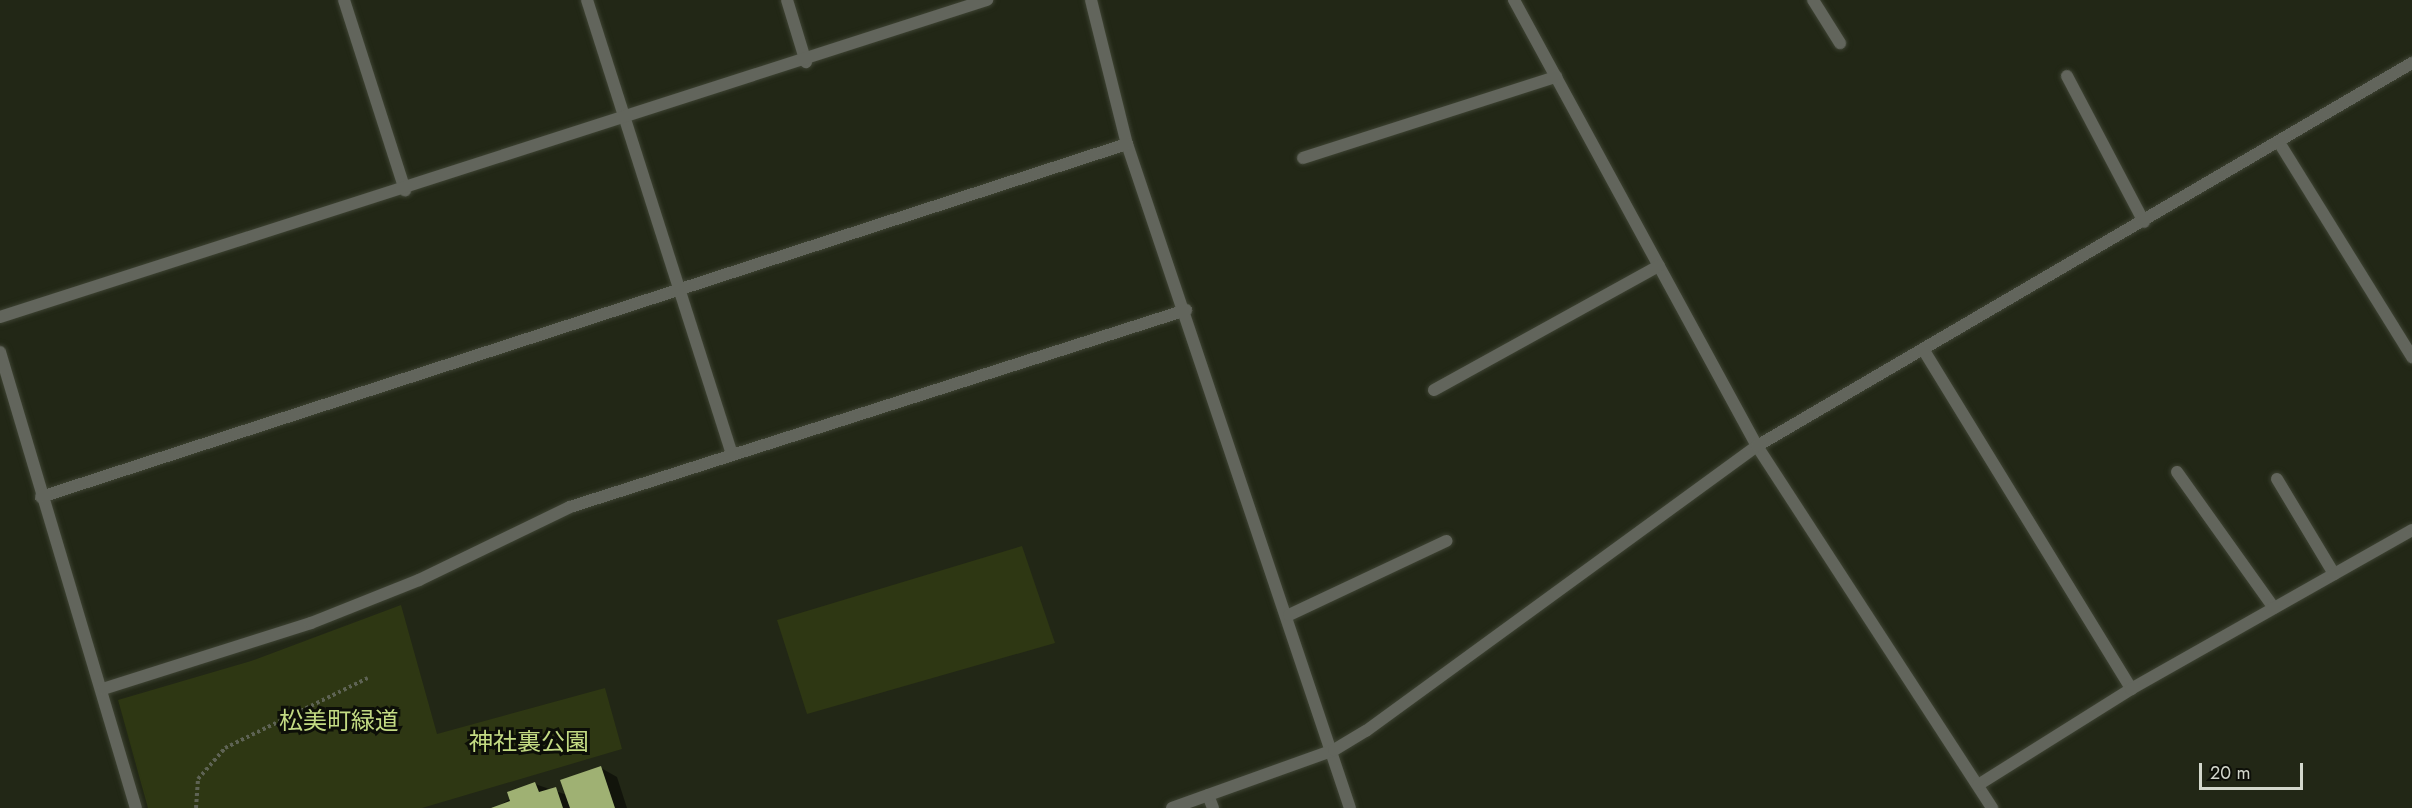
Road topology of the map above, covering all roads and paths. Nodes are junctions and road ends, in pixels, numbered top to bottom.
1 (344, 0) edge
2 (587, 0) edge
3 (787, 0) edge
4 (987, 0) edge
5 (1090, 0) edge
6 (1514, 0) edge
7 (1813, 0) edge
8 (1840, 43) dead end
9 (806, 62) junction
10 (2412, 63) edge
11 (2067, 76) dead end
12 (1557, 77) junction
13 (624, 119) junction
14 (1127, 144) junction
15 (2280, 144) junction
16 (1303, 158) dead end
17 (405, 190) junction
18 (2144, 222) junction
19 (1659, 266) junction
20 (679, 289) junction
21 (1186, 310) junction
22 (0, 317) edge
23 (1923, 349) junction
24 (0, 352) edge
25 (2412, 357) edge
26 (1434, 390) dead end
27 (1757, 446) junction
28 (731, 452) junction
29 (2177, 472) dead end
30 (2277, 479) dead end
31 (41, 497) junction
32 (2412, 530) edge
33 (1446, 541) dead end
34 (2334, 574) junction
35 (2274, 608) junction
36 (1289, 615) junction
37 (368, 678) dead end
38 (102, 688) junction
39 (2131, 689) junction
40 (1334, 750) junction
41 (1978, 785) junction
42 (1208, 795) junction
43 (136, 808) edge
44 (196, 808) edge
45 (1172, 808) edge
46 (1213, 808) edge
47 (1350, 808) edge
48 (1992, 808) edge

1 - 17 street
2 - 13 street
3 - 9 street
4 - 9 street
5 - 14 street
6 - 12 street
7 - 8 street
9 - 13 street
10 - 15 street
11 - 18 street
12 - 16 street
12 - 19 street
13 - 17 street
13 - 20 street
14 - 20 street
14 - 21 street
15 - 18 street
15 - 25 street
17 - 22 street
18 - 23 street
19 - 26 street
19 - 27 street
20 - 28 street
20 - 31 street
21 - 28 street
21 - 36 street
23 - 27 street
23 - 39 street
24 - 31 street
27 - 40 street
27 - 41 street
28 - 38 street
29 - 35 street
30 - 34 street
31 - 38 street
32 - 34 street
33 - 36 street
34 - 35 street
35 - 39 street
36 - 40 street
37 - 44 path
38 - 43 street
39 - 41 street
40 - 42 street
40 - 47 street
41 - 48 street
42 - 45 street
42 - 46 street

